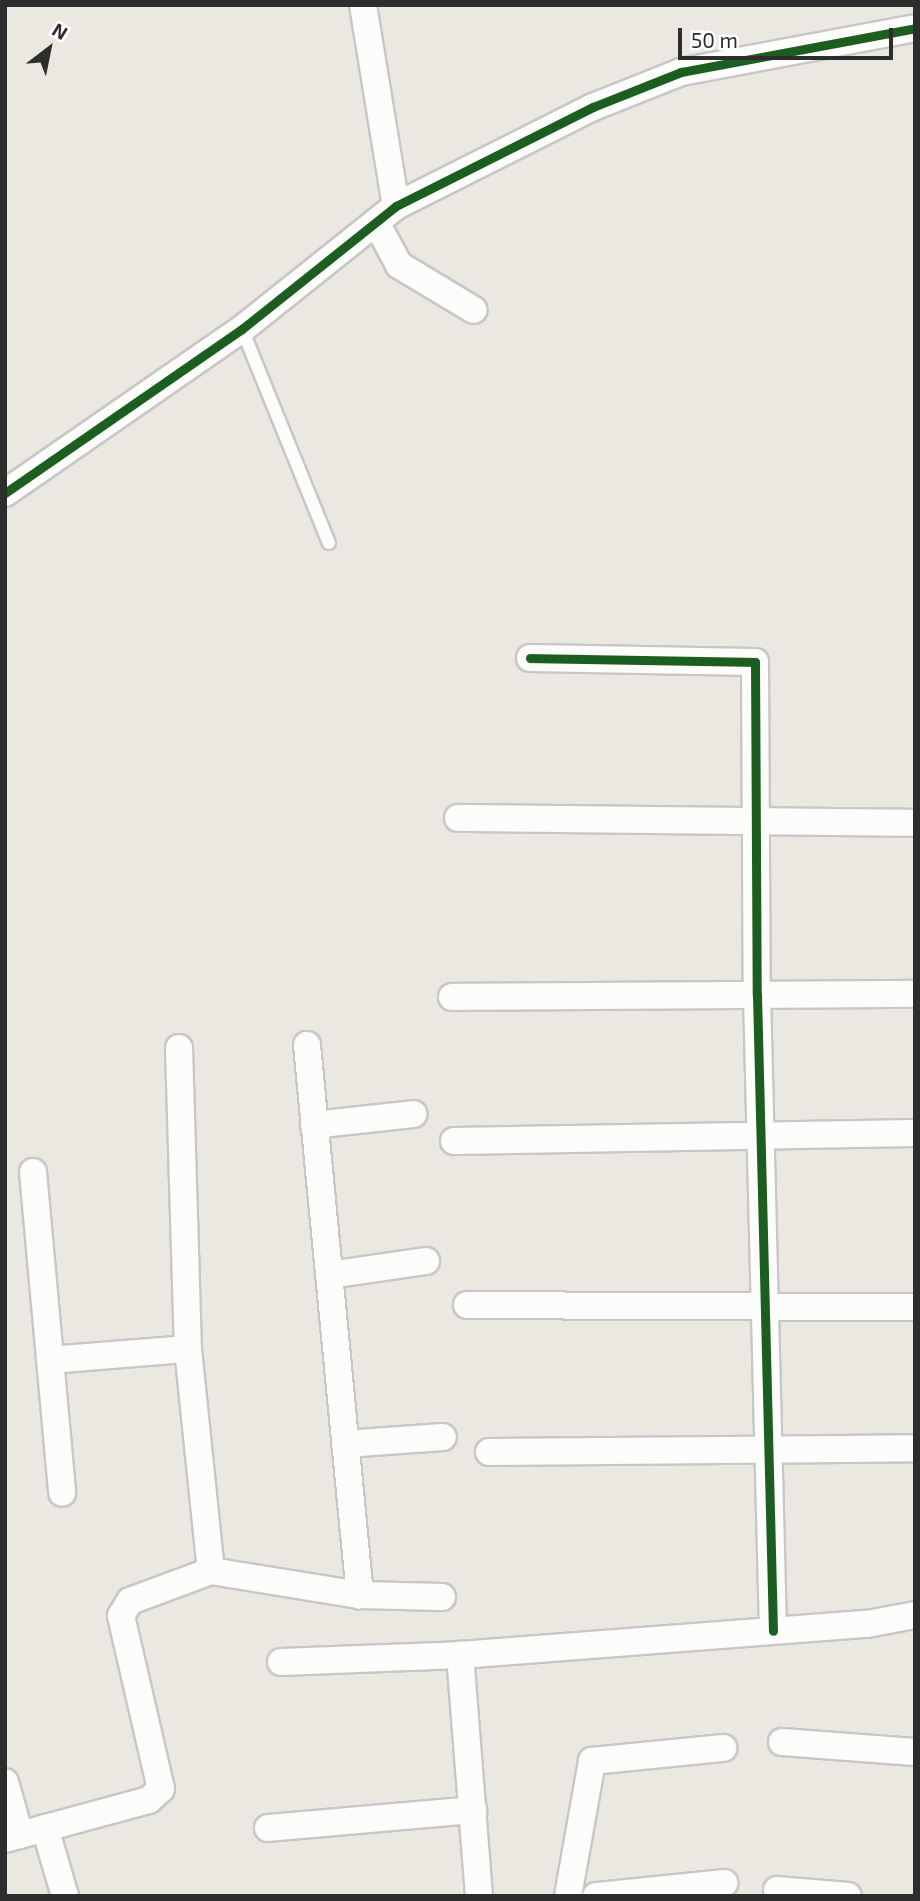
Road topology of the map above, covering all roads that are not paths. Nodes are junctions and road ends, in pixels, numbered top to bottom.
1 (363, 5) edge
2 (915, 28) edge
3 (386, 214) junction
4 (474, 310) dead end
5 (242, 328) junction
6 (5, 493) edge
7 (329, 542) dead end
8 (530, 658) dead end
9 (458, 818) dead end
10 (758, 821) junction
11 (915, 823) edge
12 (915, 994) edge
13 (757, 995) junction
14 (453, 997) dead end
15 (307, 1045) dead end
16 (179, 1048) dead end
17 (413, 1114) dead end
18 (314, 1125) junction
19 (915, 1133) edge
20 (760, 1136) junction
21 (454, 1141) dead end
22 (33, 1172) dead end
23 (426, 1261) dead end
24 (329, 1275) junction
25 (467, 1304) dead end
26 (764, 1306) junction
27 (915, 1307) edge
28 (188, 1349) junction
29 (50, 1360) junction
30 (443, 1437) dead end
31 (345, 1444) junction
32 (915, 1448) edge
33 (769, 1449) junction
34 (489, 1452) dead end
35 (62, 1493) dead end
36 (211, 1571) junction
37 (359, 1595) junction
38 (442, 1597) dead end
39 (915, 1615) edge
40 (773, 1632) junction
41 (460, 1656) junction
42 (281, 1662) dead end
43 (782, 1742) dead end
44 (723, 1748) dead end
45 (915, 1752) edge
46 (5, 1782) edge
47 (472, 1810) junction
48 (268, 1828) dead end
49 (23, 1834) edge
50 (724, 1883) dead end
51 (777, 1890) dead end
52 (65, 1896) edge
53 (480, 1896) edge
54 (568, 1896) edge
55 (596, 1896) edge
56 (848, 1896) edge

1 - 3 street
2 - 3 street
3 - 4 street
3 - 5 street
5 - 6 street
5 - 7 lane
8 - 10 street
9 - 10 street
10 - 11 street
10 - 13 street
12 - 13 street
13 - 14 street
13 - 20 street
15 - 18 street
16 - 28 street
17 - 18 street
18 - 24 street
19 - 20 street
20 - 21 street
20 - 26 street
22 - 29 street
23 - 24 street
24 - 31 street
25 - 26 street
26 - 27 street
26 - 33 street
28 - 29 street
28 - 36 street
29 - 35 street
30 - 31 street
31 - 37 street
32 - 33 street
33 - 34 street
33 - 40 street
36 - 37 street
36 - 49 street
37 - 38 street
39 - 40 street
40 - 41 street
41 - 42 street
41 - 47 street
43 - 45 street
44 - 54 street
46 - 49 street
47 - 48 street
47 - 53 street
49 - 52 street
50 - 55 street
51 - 56 street

